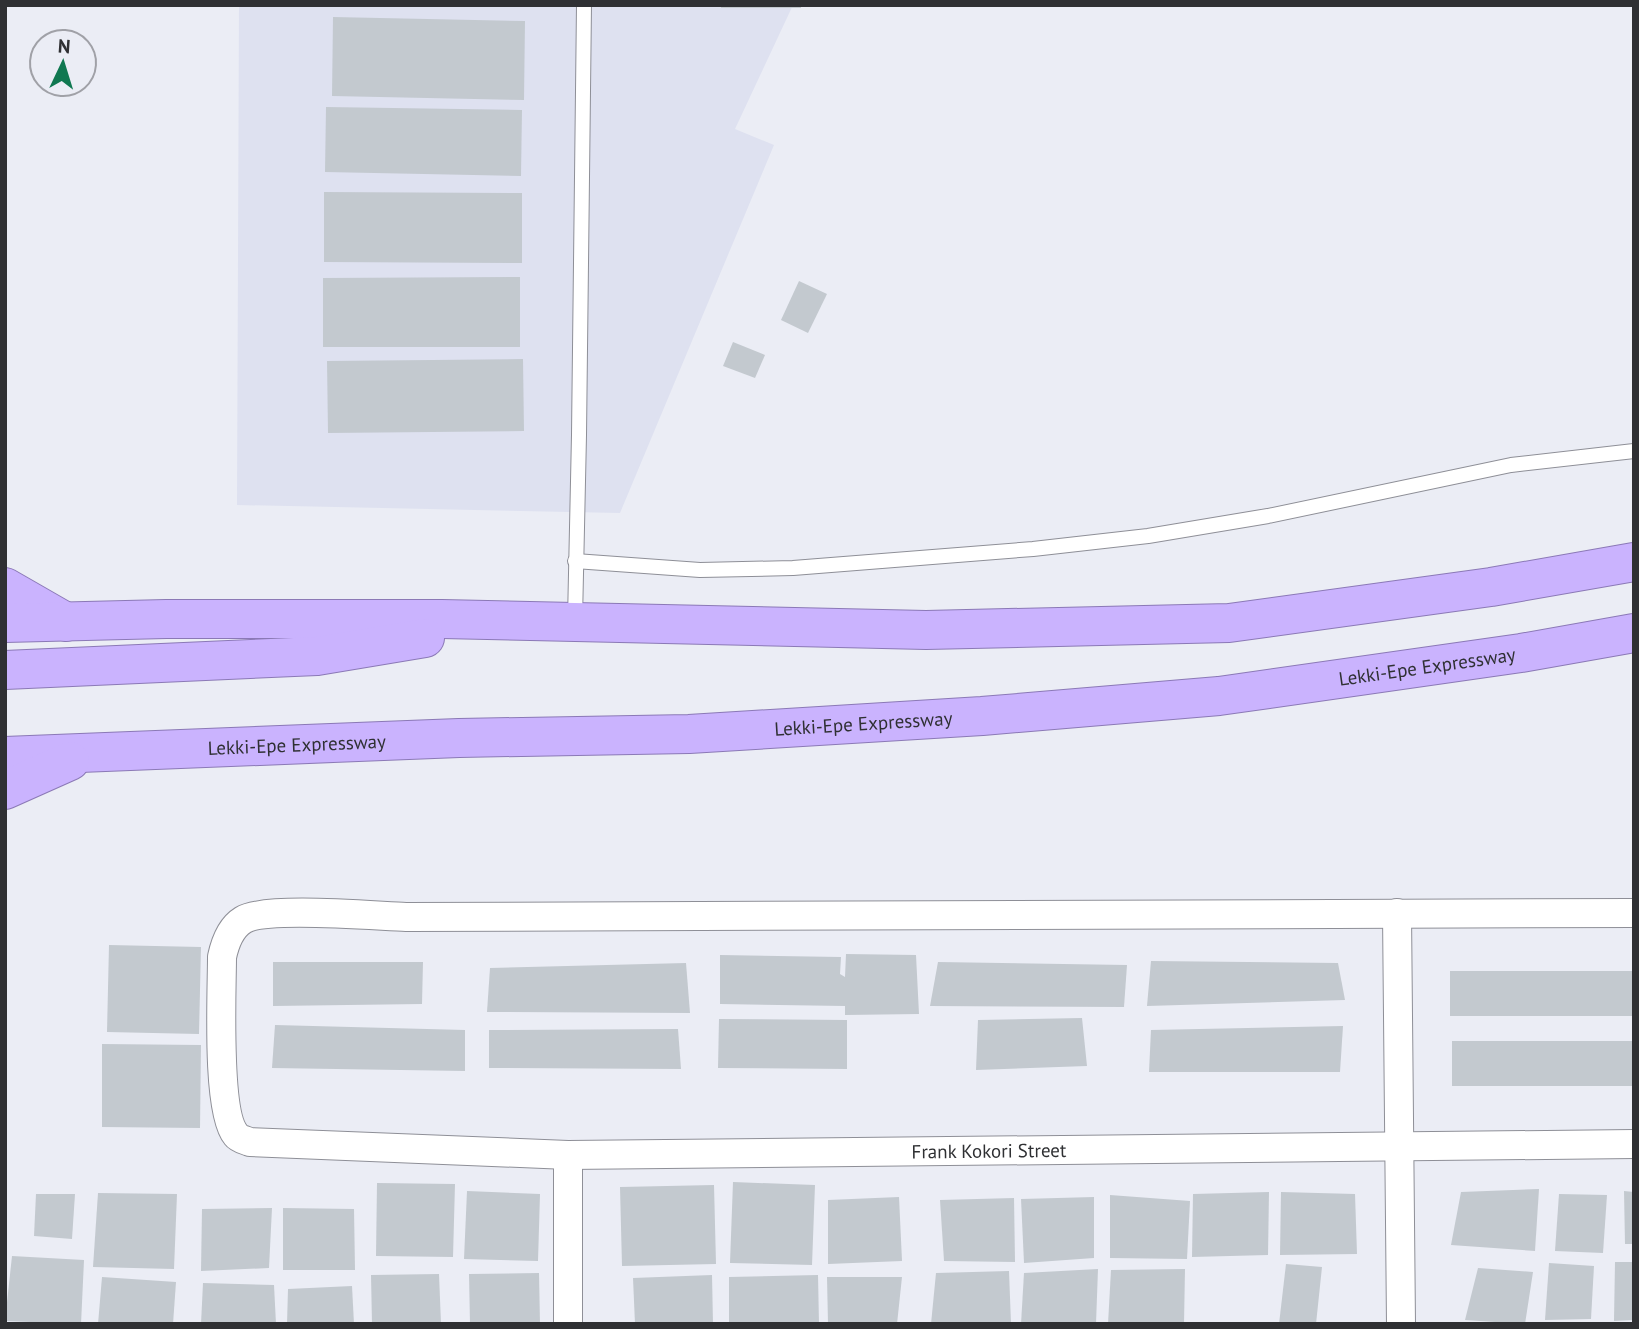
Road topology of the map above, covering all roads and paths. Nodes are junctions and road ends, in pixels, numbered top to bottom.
1 (584, 5) edge
2 (1634, 451) edge
3 (575, 561) junction
4 (1634, 562) edge
5 (5, 587) edge
6 (534, 621) junction
7 (66, 622) junction
8 (575, 622) junction
9 (5, 623) edge
10 (1634, 633) edge
11 (5, 670) edge
12 (88, 753) junction
13 (5, 756) edge
14 (5, 790) edge
15 (1397, 913) junction
16 (1634, 913) edge
17 (1634, 1144) edge
18 (1399, 1146) junction
19 (568, 1155) junction
20 (568, 1324) edge
21 (1401, 1324) edge

1 - 3 lane
2 - 3 lane
3 - 8 lane
4 - 8 highway
5 - 7 highway
6 - 7 highway
6 - 8 highway
6 - 11 highway
7 - 9 highway
10 - 12 highway, Lekki-Epe Expressway
12 - 13 highway, Lekki-Epe Expressway
12 - 14 highway
15 - 16 street
15 - 18 street
15 - 19 street, Frank Kokori Street
17 - 18 street, Frank Kokori Street
18 - 19 street, Frank Kokori Street
18 - 21 street
19 - 20 street

